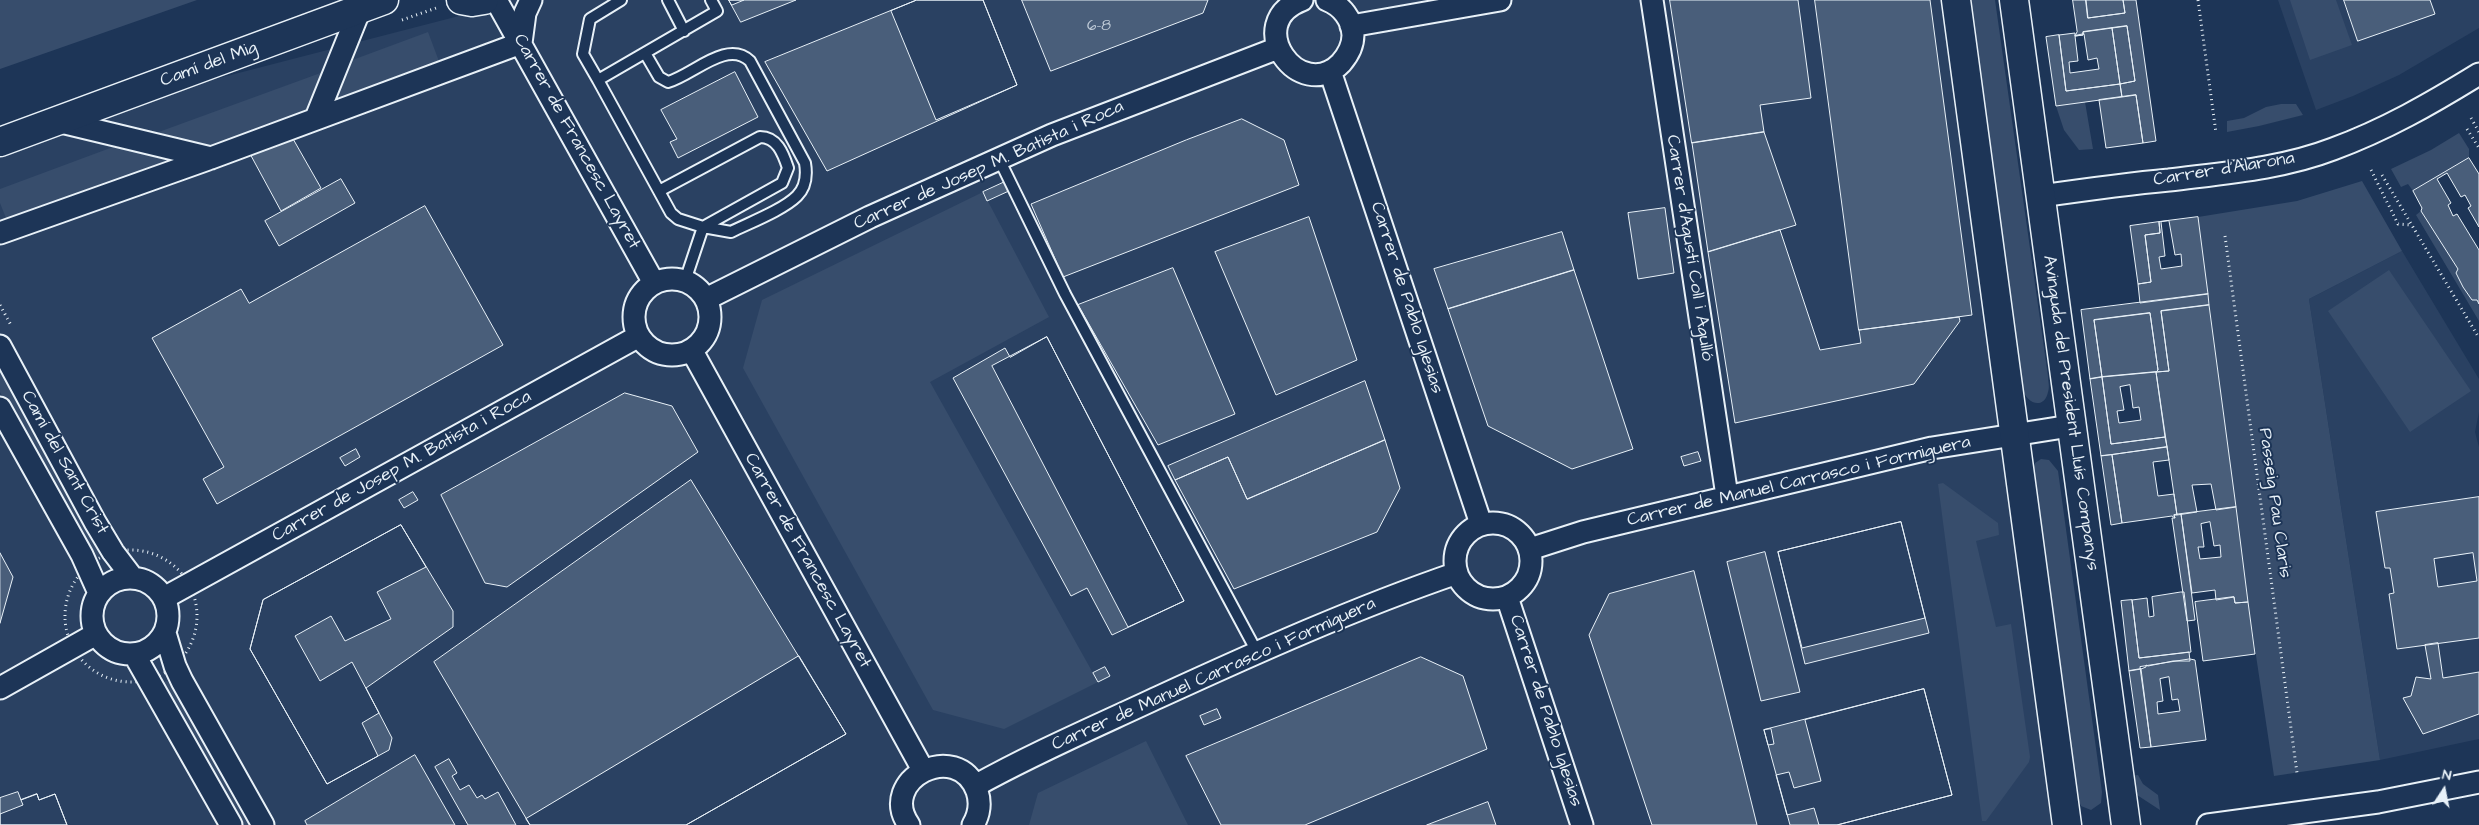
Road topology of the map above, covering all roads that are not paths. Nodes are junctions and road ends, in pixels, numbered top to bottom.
1 (461, 0) edge
2 (484, 0) edge
3 (496, 0) edge
4 (532, 0) edge
5 (621, 0) edge
6 (668, 0) edge
7 (711, 0) edge
8 (1302, 0) edge
9 (1500, 0) edge
10 (1652, 0) edge
11 (1956, 0) edge
12 (2014, 0) edge
13 (1332, 1) edge
14 (372, 5) edge
15 (1351, 26) junction
16 (684, 31) junction
17 (521, 43) junction
18 (1278, 48) junction
19 (645, 53) junction
20 (1330, 71) junction
21 (2479, 74) edge
22 (598, 80) junction
23 (316, 118) junction
24 (57, 122) junction
25 (0, 142) edge
26 (210, 158) junction
27 (999, 159) junction
28 (659, 191) junction
29 (2041, 196) junction
30 (703, 227) junction
31 (0, 233) edge
32 (684, 281) junction
33 (654, 283) junction
34 (706, 299) junction
35 (639, 336) junction
36 (0, 346) edge
37 (692, 351) junction
38 (0, 408) edge
39 (2070, 426) junction
40 (2014, 434) junction
41 (1727, 496) junction
42 (1481, 524) junction
43 (1530, 549) junction
44 (1457, 573) junction
45 (132, 577) junction
46 (99, 593) junction
47 (1507, 597) junction
48 (164, 598) junction
49 (165, 633) junction
50 (96, 634) junction
51 (1257, 652) junction
52 (134, 654) junction
53 (0, 688) edge
54 (923, 770) junction
55 (2479, 782) edge
56 (975, 786) junction
57 (906, 824) edge
58 (231, 825) edge
59 (263, 825) edge
60 (973, 825) edge
61 (1582, 825) edge
62 (2067, 825) edge
63 (2126, 825) edge
64 (2208, 825) edge

1 - 2 street
3 - 17 street, Carrer de Francesc Layret
4 - 17 street
5 - 22 lane
6 - 16 lane
7 - 16 lane
8 - 18 street
9 - 15 street
10 - 41 street, Carrer d'Agustí Coll i Agulló
11 - 40 street
12 - 29 street, Avinguda del President Lluís Companys
13 - 15 street
14 - 23 street, Camí del Mig
14 - 24 street, Camí del Mig
15 - 20 street
16 - 19 lane
17 - 23 street
17 - 33 street, Carrer de Francesc Layret
18 - 20 street
18 - 27 street, Carrer de Josep M. Batista i Roca
19 - 22 lane
19 - 30 lane
20 - 42 street, Carrer de Pablo Iglesias
21 - 29 street, Carrer d'Alarona
22 - 28 lane
23 - 26 street
24 - 25 street, Camí del Mig
24 - 26 street
26 - 31 street
27 - 34 street, Carrer de Josep M. Batista i Roca
27 - 51 lane
28 - 30 lane
28 - 30 lane
29 - 39 street, Avinguda del President Lluís Companys
30 - 32 lane
32 - 33 street
32 - 34 street
33 - 35 street
34 - 37 street
35 - 37 street
35 - 48 street, Carrer de Josep M. Batista i Roca
36 - 45 street, Camí del Sant Crist
37 - 54 street, Carrer de Francesc Layret
38 - 46 street, Camí del Sant Crist
39 - 40 street, Carrer de Manuel Carrasco i Formiguera
39 - 63 street, Avinguda del President Lluís Companys
40 - 41 street, Carrer de Manuel Carrasco i Formiguera
40 - 62 street
41 - 43 street, Carrer de Manuel Carrasco i Formiguera
42 - 43 street
42 - 44 street
43 - 47 street
44 - 47 street
44 - 51 street, Carrer de Manuel Carrasco i Formiguera
45 - 46 street
45 - 48 street
46 - 50 street
47 - 61 street, Carrer de Pablo Iglesias
48 - 49 street
49 - 52 street
49 - 59 street
50 - 52 street
50 - 53 street
51 - 56 street, Carrer de Manuel Carrasco i Formiguera
52 - 58 street
54 - 56 street
54 - 57 street
55 - 64 street
56 - 60 street

